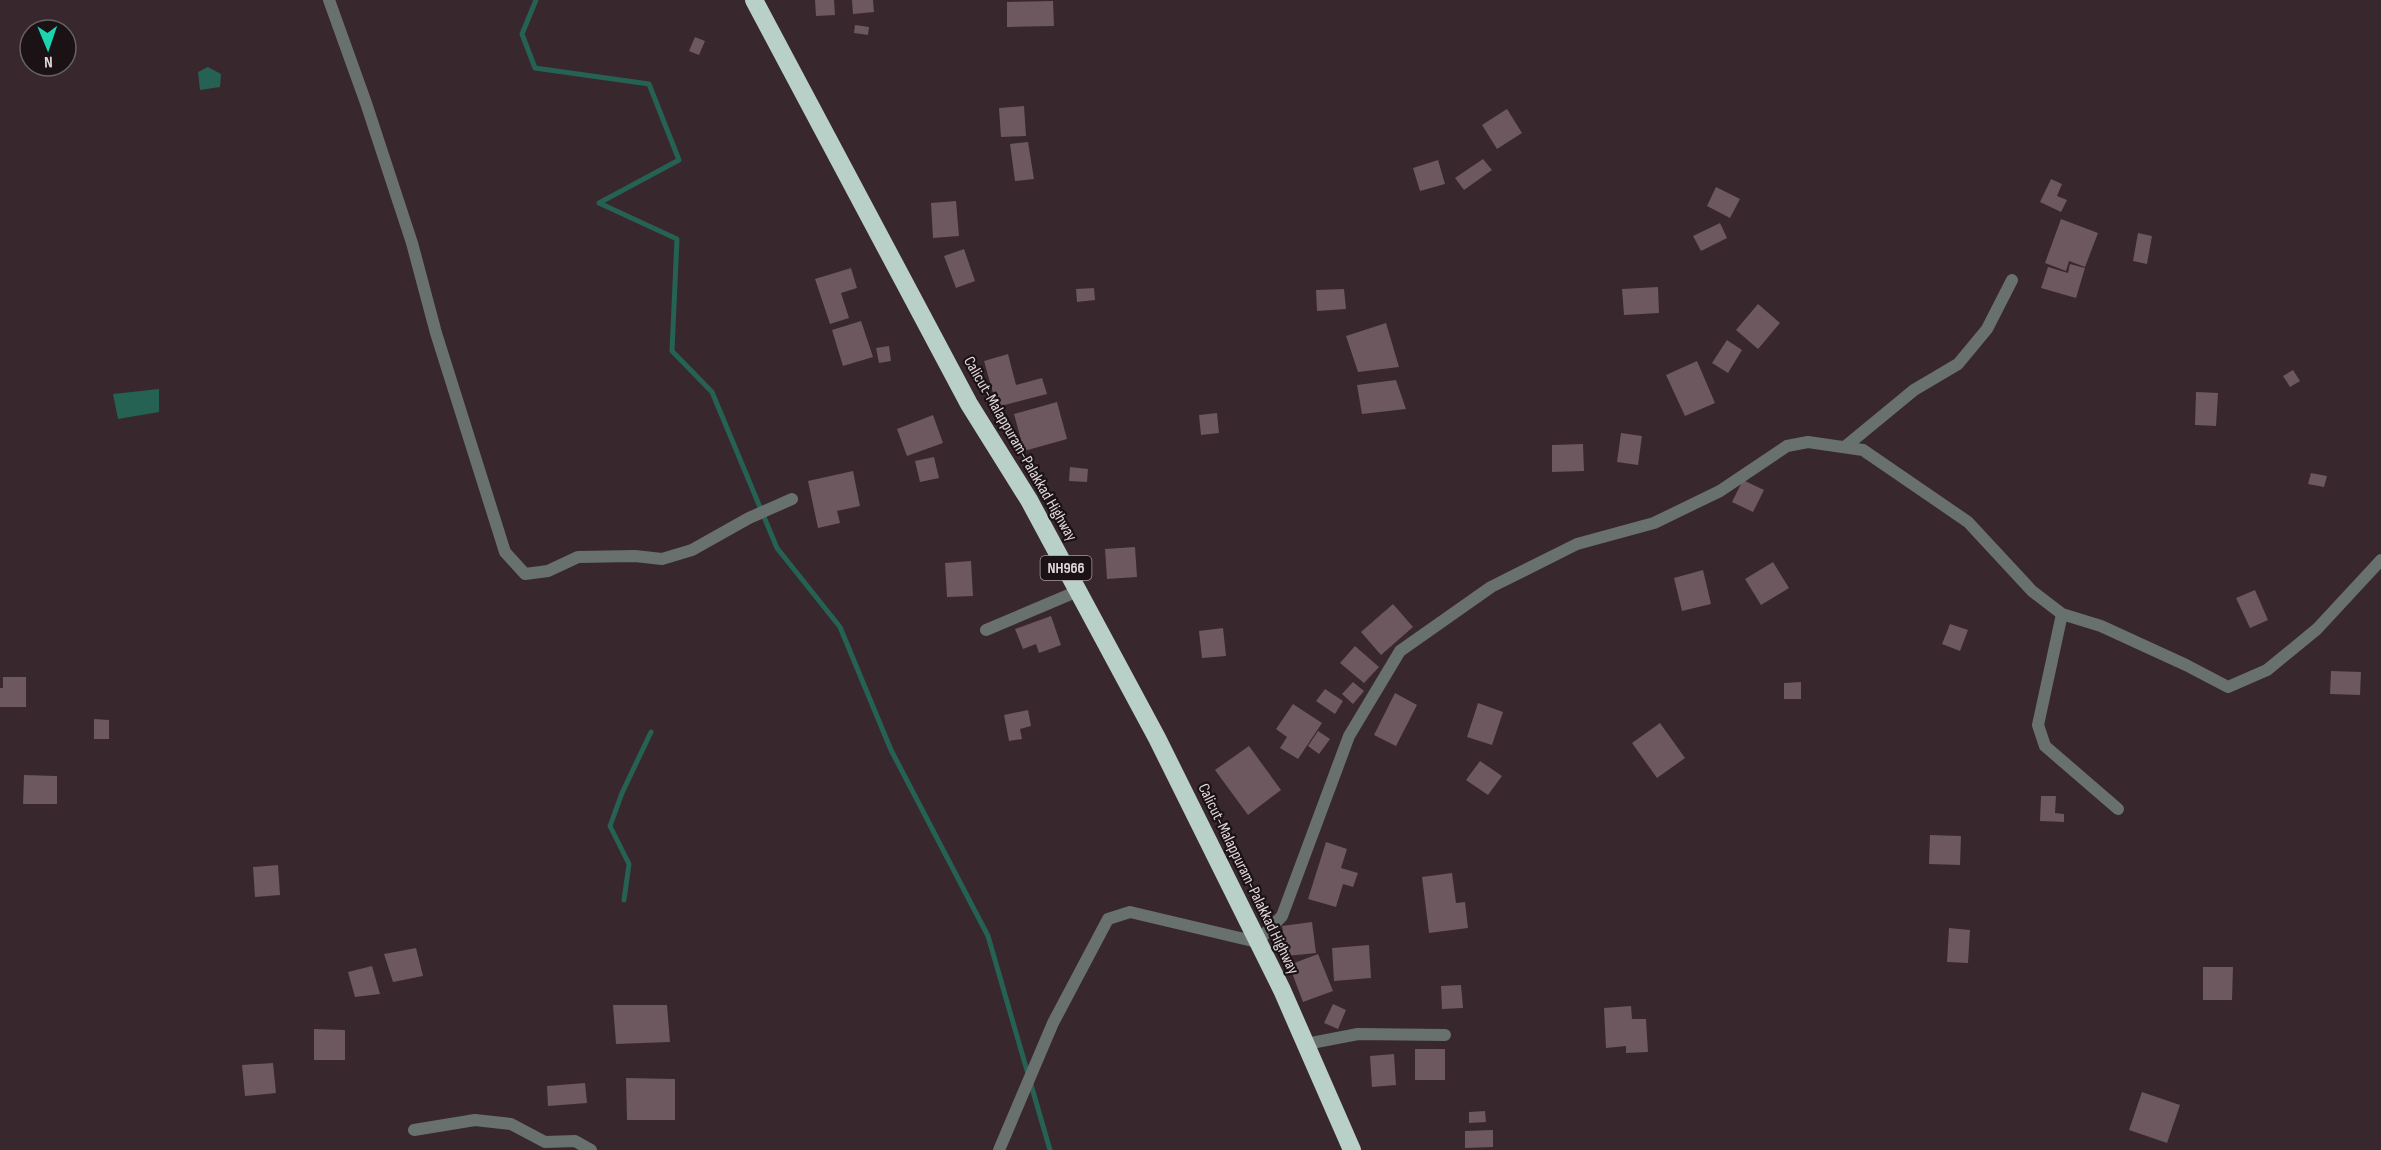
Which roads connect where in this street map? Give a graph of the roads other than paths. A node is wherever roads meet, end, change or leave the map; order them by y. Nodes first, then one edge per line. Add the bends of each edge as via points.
1 (329, 0) edge
2 (754, 0) edge
3 (2012, 280) dead end
4 (1846, 446) junction
5 (792, 500) dead end
6 (2381, 560) edge
7 (1078, 591) junction
8 (2062, 614) junction
9 (986, 630) dead end
10 (2118, 809) dead end
11 (1257, 942) junction
12 (1446, 1035) dead end
13 (1306, 1044) junction
14 (414, 1130) dead end
15 (591, 1150) edge
16 (999, 1150) edge
17 (1352, 1150) edge

1 - 5 street via 412,243 505,552 525,574 548,571 578,557 662,559 692,550 775,505
2 - 7 highway, Calicut-Malappuram-Palakkad Highway / NH966 via 969,404 1029,500
3 - 4 street via 1987,329 1958,364 1914,390
4 - 8 street via 1863,450 1968,522 2032,591
4 - 11 street via 1808,442 1787,446 1692,505 1654,523 1577,544 1491,587 1400,651 1349,736 1282,916
6 - 8 street via 2317,629 2267,669 2228,687 2101,626
7 - 9 street
7 - 11 highway, Calicut-Malappuram-Palakkad Highway / NH966 via 1157,738
8 - 10 street via 2037,724 2045,746
11 - 13 highway, Calicut-Malappuram-Palakkad Highway / NH966
11 - 16 street via 1130,912 1108,919 1053,1023
12 - 13 street via 1358,1034
13 - 17 highway, Calicut-Malappuram-Palakkad Highway / NH966
14 - 15 street via 475,1120 511,1124 545,1142 575,1141

